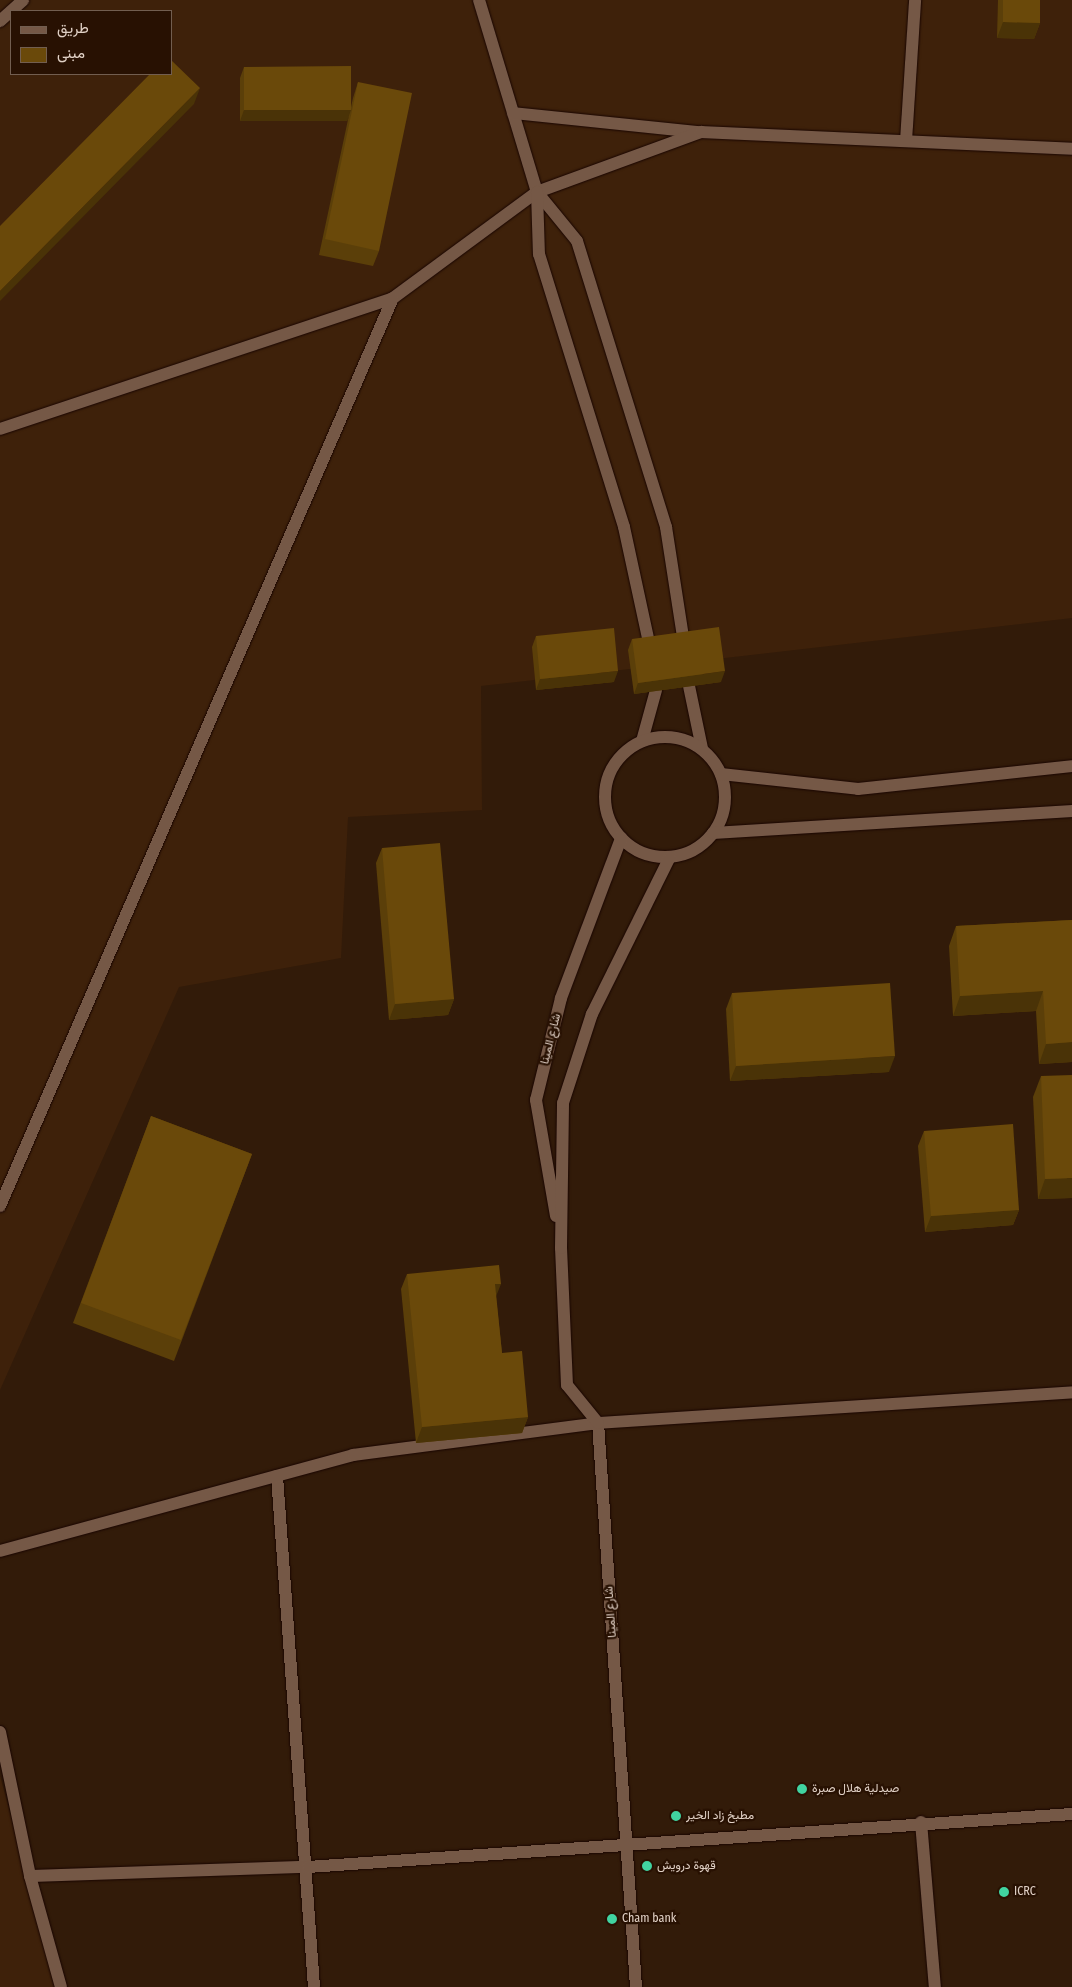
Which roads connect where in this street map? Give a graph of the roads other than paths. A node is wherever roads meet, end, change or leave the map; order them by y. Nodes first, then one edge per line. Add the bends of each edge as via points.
1 (24, 0) edge
2 (478, 0) edge
3 (915, 0) edge
4 (13, 10) edge
5 (10, 12) edge
6 (0, 21) edge
7 (513, 113) junction
8 (701, 132) junction
9 (906, 142) junction
10 (1072, 149) edge
11 (537, 192) junction
12 (393, 298) junction
13 (0, 429) edge
14 (684, 642) edge
15 (650, 647) edge
16 (689, 686) edge
17 (656, 690) edge
18 (642, 741) junction
19 (702, 748) junction
20 (1072, 766) edge
21 (721, 774) junction
22 (1072, 810) edge
23 (713, 833) junction
24 (620, 838) junction
25 (670, 857) junction
26 (0, 1206) edge
27 (561, 1248) junction
28 (1072, 1392) edge
29 (598, 1423) junction
30 (277, 1476) junction
31 (0, 1551) edge
32 (0, 1732) edge
33 (1072, 1814) edge
34 (921, 1822) junction
35 (626, 1847) junction
36 (308, 1867) junction
37 (30, 1876) junction
38 (61, 1987) edge
39 (314, 1987) edge
40 (636, 1987) edge
41 (935, 1987) edge

1 - 4 street
2 - 7 street
3 - 9 street
5 - 6 street
7 - 8 street
7 - 11 street
8 - 9 street
8 - 11 street
9 - 10 street
11 - 12 street
11 - 14 street via 577,241 666,527
11 - 15 street via 539,254 624,527
12 - 13 street
12 - 26 street
16 - 19 street
17 - 18 street
18 - 19 street via 662,736 683,739
18 - 24 street via 619,757 608,775 604,796 609,820
19 - 21 street
20 - 21 street via 858,789
21 - 23 street via 724,808
22 - 23 street
23 - 25 street via 698,848
24 - 25 street via 649,856
24 - 27 street, شارع المينا via 561,998 536,1100
25 - 27 street, شارع المينا via 592,1014 563,1103
27 - 29 street, شارع المينا via 567,1385
28 - 29 street
29 - 30 street via 353,1455
29 - 35 street, شارع المينا
30 - 31 street
30 - 36 street
32 - 37 street
33 - 34 street
34 - 35 street
34 - 41 street
35 - 36 street
35 - 40 street, شارع المينا
36 - 37 street
36 - 39 street
37 - 38 street

